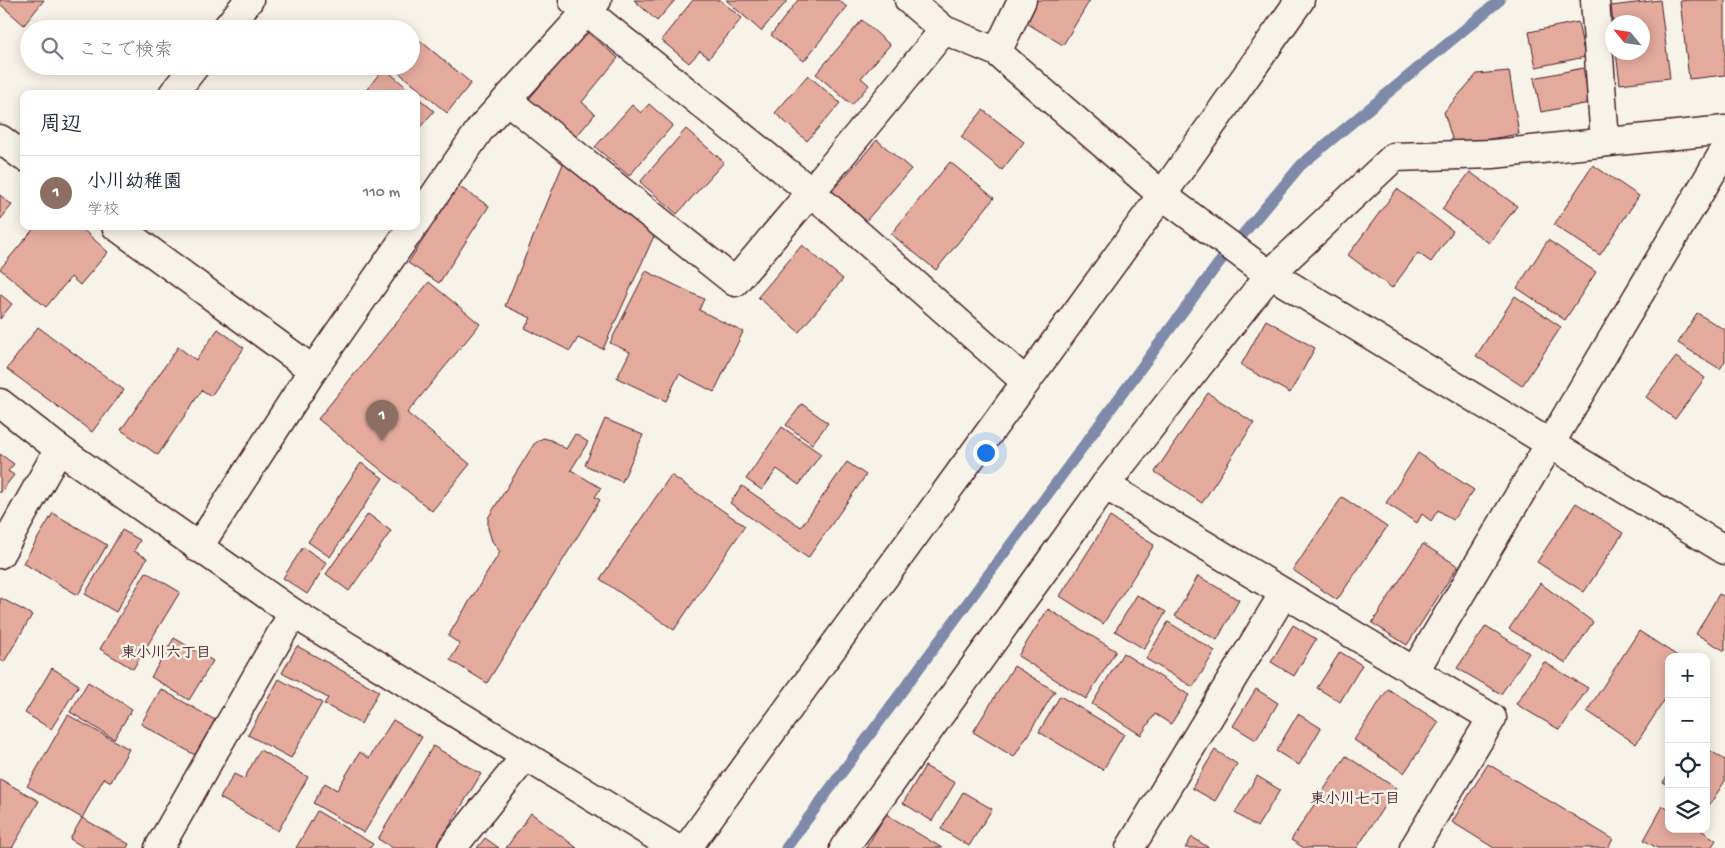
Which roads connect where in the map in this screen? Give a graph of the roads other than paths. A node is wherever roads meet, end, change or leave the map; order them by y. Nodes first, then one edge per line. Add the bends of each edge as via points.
1 (250, 0) edge
2 (909, 0) edge
3 (1022, 0) edge
4 (1300, 0) edge
5 (1595, 0) edge
6 (585, 4) edge
7 (233, 20) edge
8 (944, 30) junction
9 (997, 52) junction
10 (188, 75) edge
11 (176, 90) edge
12 (506, 100) junction
13 (1725, 130) edge
14 (0, 139) edge
15 (1605, 142) junction
16 (1725, 150) edge
17 (20, 154) edge
18 (811, 192) junction
19 (1162, 194) junction
20 (420, 216) edge
21 (121, 230) edge
22 (410, 230) edge
23 (1265, 270) junction
24 (313, 370) junction
25 (1026, 382) junction
26 (0, 403) edge
27 (1550, 443) junction
28 (60, 449) junction
29 (1106, 485) junction
30 (198, 548) junction
31 (1725, 550) edge
32 (0, 554) edge
33 (1284, 593) junction
34 (293, 613) junction
35 (1414, 672) junction
36 (525, 757) junction
37 (159, 848) edge
38 (452, 848) edge
39 (675, 848) edge
40 (688, 848) edge
41 (844, 848) edge
42 (1130, 848) edge
43 (1414, 848) edge

1 - 7 street
2 - 8 street
3 - 9 street
4 - 19 street
5 - 15 street
6 - 12 street
6 - 18 street
8 - 9 street
8 - 18 street
9 - 19 street
10 - 11 street
12 - 18 street via 735,282
12 - 20 street via 482,128
13 - 15 street
14 - 17 street
15 - 23 street via 1493,154 1394,157
16 - 27 street
18 - 25 street
19 - 23 street
19 - 25 street
21 - 24 street
22 - 24 street
23 - 27 street
23 - 29 street
24 - 30 street
25 - 40 street
26 - 28 street
27 - 31 street
27 - 35 street
28 - 30 street
28 - 32 street
29 - 33 street
29 - 41 street
30 - 34 street
33 - 35 street
33 - 42 street
34 - 36 street
34 - 37 street
35 - 43 street via 1492,718
36 - 38 street
36 - 39 street

